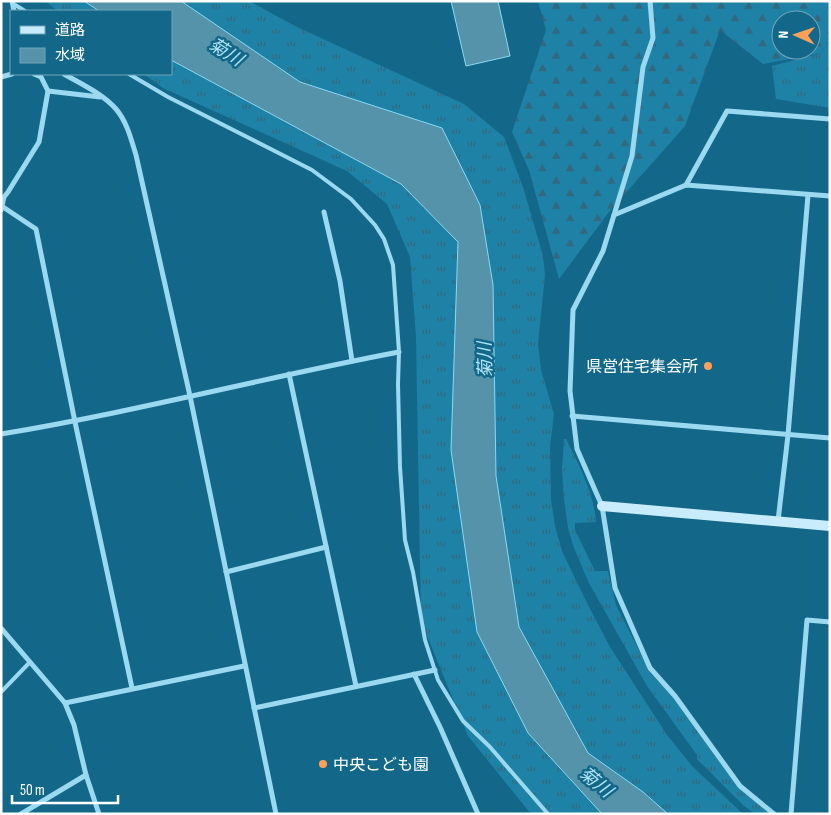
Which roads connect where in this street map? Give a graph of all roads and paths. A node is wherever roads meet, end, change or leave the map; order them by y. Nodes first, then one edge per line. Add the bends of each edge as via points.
1 (650, 1) edge
2 (12, 2) edge
3 (24, 10) edge
4 (36, 75) edge
5 (66, 75) edge
6 (131, 75) edge
7 (48, 91) junction
8 (103, 98) junction
9 (830, 119) edge
10 (686, 185) junction
11 (808, 194) junction
12 (830, 196) edge
13 (2, 197) edge
14 (2, 208) edge
15 (324, 212) dead end
16 (614, 215) junction
17 (399, 352) junction
18 (352, 361) junction
19 (289, 374) junction
20 (190, 396) junction
21 (572, 416) junction
22 (75, 422) junction
23 (1, 434) edge
24 (788, 435) junction
25 (830, 438) edge
26 (602, 506) junction
27 (778, 522) junction
28 (830, 526) edge
29 (326, 547) junction
30 (226, 572) junction
31 (830, 622) edge
32 (1, 628) edge
33 (30, 662) junction
34 (244, 666) junction
35 (435, 670) junction
36 (414, 674) junction
37 (356, 686) junction
38 (132, 688) junction
39 (1, 692) edge
40 (65, 703) junction
41 (254, 708) junction
42 (86, 775) junction
43 (21, 814) edge
44 (99, 814) edge
45 (276, 814) edge
46 (478, 814) edge
47 (548, 814) edge
48 (774, 814) edge
49 (791, 814) edge

1 - 16 street via 653,38 643,66 632,156
2 - 3 lane
4 - 7 street via 41,77
5 - 8 street
6 - 17 lane via 168,98 312,170 351,199 384,239 393,265
7 - 8 street
7 - 13 street via 39,142
8 - 20 street via 116,109 128,130 136,156
9 - 10 street via 727,111
10 - 11 street
10 - 16 street
11 - 12 street
11 - 24 street
13 - 14 street
14 - 22 street via 36,229
15 - 18 street via 340,281
16 - 21 street via 603,250 574,310
17 - 18 street
17 - 35 lane via 404,540 425,640
18 - 19 street
19 - 20 street
19 - 29 street
20 - 22 street
20 - 30 street
21 - 24 street
21 - 26 street via 577,449
22 - 23 street
22 - 38 street
24 - 25 street
24 - 27 street
26 - 27 street
26 - 48 street via 615,588 650,668 675,696 740,786
27 - 28 street
29 - 30 street
29 - 37 street
30 - 34 street
31 - 49 street via 807,620
32 - 33 street
33 - 39 lane
33 - 40 street
34 - 38 street
34 - 41 street
35 - 36 street
35 - 47 lane via 463,721
36 - 37 street
36 - 46 street
37 - 41 street
38 - 40 street
40 - 42 street
41 - 45 street
42 - 43 street
42 - 44 street

